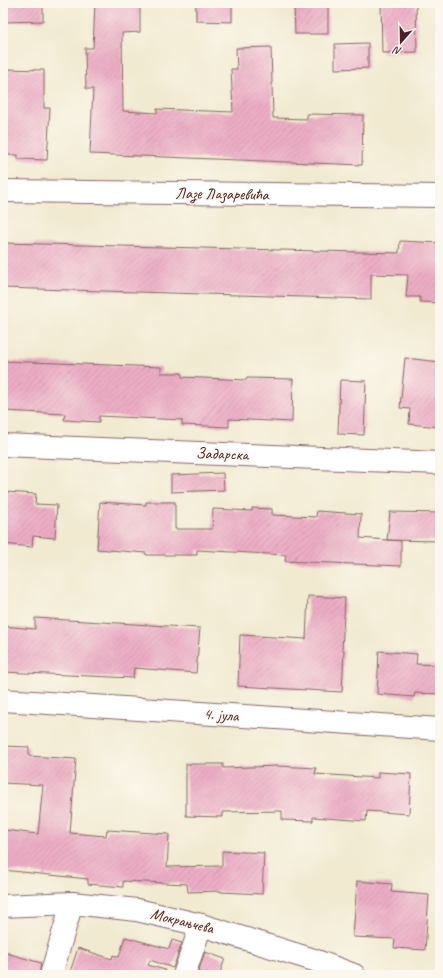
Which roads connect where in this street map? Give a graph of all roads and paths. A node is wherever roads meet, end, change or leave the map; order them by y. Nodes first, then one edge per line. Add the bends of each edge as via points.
1 (3, 191) edge
2 (440, 196) edge
3 (3, 445) edge
4 (440, 463) edge
5 (3, 700) edge
6 (440, 729) edge
7 (72, 903) junction
8 (3, 906) edge
9 (201, 925) junction
10 (312, 968) edge
11 (51, 975) edge
12 (184, 975) edge
13 (354, 975) edge

1 - 2 street, Лазе Лазаревића
3 - 4 street, Задарска
5 - 6 street, 4. јула
7 - 8 street, Мокрањчева
7 - 9 street, Мокрањчева via 137,910
7 - 11 street
9 - 10 street, Мокрањчева
9 - 12 street
10 - 13 street, Мокрањчева

